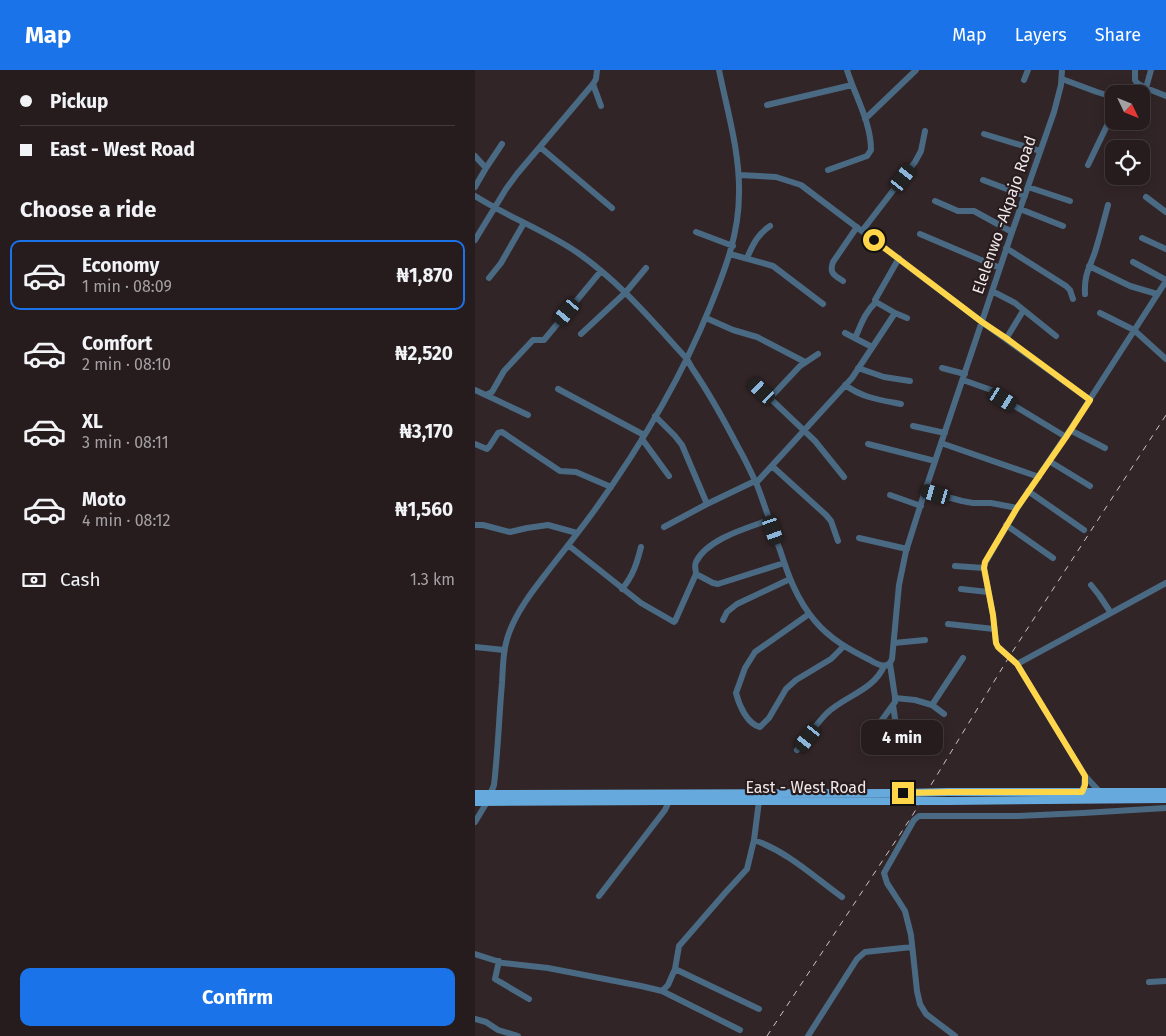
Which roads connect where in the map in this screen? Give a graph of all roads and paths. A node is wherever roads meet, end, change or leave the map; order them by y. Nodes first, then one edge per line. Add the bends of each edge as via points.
1 (597, 70) edge
2 (719, 70) edge
3 (847, 70) edge
4 (916, 70) edge
5 (1029, 70) edge
6 (1063, 70) edge
7 (1135, 70) edge
8 (1151, 70) edge
9 (1061, 79) junction
10 (1024, 80) dead end
11 (1137, 83) joint
12 (593, 84) junction
13 (851, 85) junction
14 (1141, 85) edge
15 (1147, 85) edge
16 (1150, 90) edge
17 (1105, 95) edge
18 (1166, 96) edge
19 (767, 105) dead end
20 (601, 106) dead end
21 (865, 119) junction
22 (1105, 130) edge
23 (925, 132) dead end
24 (984, 134) dead end
25 (502, 144) dead end
26 (540, 147) junction
27 (1039, 151) junction
28 (475, 156) edge
29 (1088, 165) dead end
30 (486, 168) junction
31 (828, 170) dead end
32 (739, 175) junction
33 (983, 180) dead end
34 (475, 187) edge
35 (1028, 187) junction
36 (475, 196) edge
37 (1025, 196) junction
38 (1146, 197) dead end
39 (935, 201) dead end
40 (1070, 201) dead end
41 (1108, 205) dead end
42 (494, 208) junction
43 (612, 208) dead end
44 (1020, 209) junction
45 (1166, 212) edge
46 (524, 223) junction
47 (770, 226) dead end
48 (1063, 226) dead end
49 (860, 229) junction
50 (696, 232) dead end
51 (1011, 232) junction
52 (920, 234) dead end
53 (1142, 238) dead end
54 (475, 240) edge
55 (733, 246) junction
56 (1006, 248) junction
57 (1166, 249) edge
58 (730, 254) junction
59 (747, 258) junction
60 (899, 258) junction
61 (1133, 262) dead end
62 (1089, 266) junction
63 (646, 268) dead end
64 (1000, 268) junction
65 (601, 271) junction
66 (489, 278) dead end
67 (1166, 280) edge
68 (843, 281) dead end
69 (992, 291) junction
70 (626, 292) junction
71 (1085, 294) dead end
72 (1157, 294) junction
73 (1073, 299) dead end
74 (876, 302) junction
75 (823, 304) dead end
76 (1023, 311) junction
77 (895, 313) junction
78 (1100, 313) dead end
79 (706, 318) junction
80 (907, 318) dead end
81 (982, 322) junction
82 (1134, 330) junction
83 (845, 332) dead end
84 (581, 334) dead end
85 (1056, 336) dead end
86 (855, 338) junction
87 (1006, 338) junction
88 (872, 347) junction
89 (818, 354) dead end
90 (687, 359) junction
91 (1166, 359) edge
92 (805, 362) junction
93 (858, 368) junction
94 (942, 368) dead end
95 (964, 377) junction
96 (910, 381) dead end
97 (754, 383) dead end
98 (845, 386) junction
99 (558, 389) dead end
100 (475, 390) edge
101 (487, 395) junction
102 (770, 398) junction
103 (1090, 400) junction
104 (901, 404) dead end
105 (528, 415) dead end
106 (655, 416) junction
107 (913, 426) dead end
108 (1070, 430) junction
109 (804, 431) junction
110 (945, 433) junction
111 (643, 437) junction
112 (1066, 437) junction
113 (941, 443) junction
114 (475, 444) edge
115 (868, 444) dead end
116 (1105, 448) dead end
117 (935, 461) junction
118 (1049, 461) junction
119 (772, 466) junction
120 (669, 476) dead end
121 (844, 477) dead end
122 (1039, 477) junction
123 (755, 482) junction
124 (1090, 486) dead end
125 (611, 487) junction
126 (925, 491) junction
127 (1028, 491) junction
128 (890, 495) dead end
129 (707, 504) junction
130 (921, 506) junction
131 (1017, 508) junction
132 (769, 520) junction
133 (1006, 525) junction
134 (475, 526) edge
135 (664, 527) dead end
136 (1084, 530) dead end
137 (577, 534) junction
138 (859, 538) dead end
139 (838, 541) dead end
140 (568, 545) junction
141 (641, 547) dead end
142 (907, 549) junction
143 (1053, 558) dead end
144 (784, 563) junction
145 (955, 566) dead end
146 (984, 568) junction
147 (696, 574) junction
148 (790, 579) junction
149 (1166, 583) edge
150 (1091, 585) dead end
151 (622, 589) junction
152 (961, 589) dead end
153 (989, 592) junction
154 (1111, 613) junction
155 (809, 614) junction
156 (723, 620) dead end
157 (948, 624) dead end
158 (994, 629) junction
159 (925, 640) dead end
160 (894, 643) junction
161 (844, 646) junction
162 (475, 647) edge
163 (504, 650) junction
164 (963, 658) dead end
165 (1017, 664) junction
166 (887, 665) junction
167 (894, 702) junction
168 (932, 705) junction
169 (944, 714) dead end
170 (797, 750) dead end
171 (867, 750) dead end
172 (900, 752) dead end
173 (1085, 776) junction
174 (1082, 792) junction
175 (1100, 792) junction
176 (1166, 792) edge
177 (475, 794) edge
178 (491, 794) junction
179 (1166, 799) edge
180 (669, 801) junction
181 (759, 801) junction
182 (475, 802) edge
183 (487, 802) junction
184 (1166, 808) edge
185 (475, 822) edge
186 (754, 840) junction
187 (599, 896) dead end
188 (841, 898) dead end
189 (912, 947) junction
190 (475, 954) edge
191 (499, 961) junction
192 (675, 969) junction
193 (1166, 981) edge
194 (1149, 982) dead end
195 (662, 991) junction
196 (529, 999) dead end
197 (759, 1009) dead end
198 (475, 1019) edge
199 (740, 1030) dead end
200 (518, 1036) edge
201 (808, 1036) edge
202 (955, 1036) edge

1 - 12 street
2 - 32 street
3 - 13 street
4 - 21 street
5 - 10 street
6 - 9 street, Elelenwo -Akpajo Road
7 - 11 street
8 - 15 street
9 - 17 street
9 - 27 street, Elelenwo -Akpajo Road via 1056,105
11 - 14 street
12 - 20 street
12 - 26 street
13 - 19 street
13 - 21 street
16 - 18 street
21 - 31 street via 871,148 869,154
22 - 29 street
23 - 49 street via 915,162
24 - 27 street
25 - 30 street
26 - 42 street
26 - 43 street
27 - 35 street, Elelenwo -Akpajo Road
28 - 30 street
30 - 34 street
32 - 49 street via 776,177 801,185
32 - 55 street
33 - 37 street
35 - 37 street, Elelenwo -Akpajo Road
35 - 40 street
36 - 42 street
37 - 44 street, Elelenwo -Akpajo Road
38 - 45 street
39 - 51 street via 958,211 974,211
41 - 62 street
42 - 46 street
42 - 54 street
44 - 48 street
44 - 51 street, Elelenwo -Akpajo Road
46 - 65 street via 569,248
46 - 66 street
47 - 59 street via 758,236
49 - 60 street
49 - 68 street via 831,268
50 - 55 street
51 - 56 street, Elelenwo -Akpajo Road
52 - 64 street
53 - 57 street
55 - 58 street
56 - 64 street, Elelenwo -Akpajo Road
56 - 73 street via 1066,286
58 - 59 street
58 - 79 street
59 - 75 street via 773,266
60 - 74 street
60 - 81 street
61 - 67 street
62 - 71 street
62 - 72 street via 1130,286
63 - 70 street
64 - 69 street, Elelenwo -Akpajo Road
65 - 70 street
65 - 101 street via 545,340 533,340
67 - 72 street
69 - 76 street
69 - 81 street, Elelenwo -Akpajo Road
70 - 84 street
70 - 90 street
72 - 82 street
74 - 77 street
74 - 86 street
76 - 85 street
76 - 87 street
77 - 80 street
77 - 88 street
78 - 82 street
79 - 90 street
79 - 92 street via 757,337
81 - 87 street
81 - 95 street, Elelenwo -Akpajo Road
82 - 91 street
82 - 103 street
83 - 86 street
86 - 88 street
87 - 103 street
88 - 93 street
89 - 92 street
90 - 106 street
90 - 123 street via 727,426
92 - 102 street
93 - 96 street
93 - 98 street
94 - 95 street
95 - 110 street, Elelenwo -Akpajo Road
95 - 112 street via 994,391
97 - 102 street
98 - 104 street via 869,398
98 - 109 street
99 - 111 street
100 - 101 street
101 - 105 street
102 - 109 street
103 - 108 street
106 - 111 street
106 - 129 street via 682,445
107 - 110 street
108 - 112 street
108 - 116 street
109 - 119 street
109 - 121 street
110 - 113 street, Elelenwo -Akpajo Road
111 - 120 street
111 - 125 street
112 - 118 street
113 - 117 street, Elelenwo -Akpajo Road
113 - 122 street
114 - 125 street via 487,449 502,432 560,471 576,472
115 - 117 street
117 - 126 street, Elelenwo -Akpajo Road
118 - 122 street
118 - 124 street
119 - 123 street
119 - 139 street via 831,521
122 - 127 street
123 - 129 street
123 - 132 street
125 - 137 street
126 - 130 street, Elelenwo -Akpajo Road
126 - 131 street via 962,501
127 - 131 street
127 - 136 street
128 - 130 street
129 - 135 street
130 - 142 street, Elelenwo -Akpajo Road
131 - 133 street
132 - 144 street
132 - 147 street via 735,532 712,545 696,562
133 - 143 street
133 - 146 street
134 - 137 street via 510,532 548,525
137 - 140 street
138 - 142 street
140 - 151 street
140 - 163 street via 520,610
141 - 151 street via 633,574
142 - 160 street, Elelenwo -Akpajo Road via 899,580
144 - 147 street via 717,584
144 - 148 street
145 - 146 street
146 - 153 street
147 - 151 street via 673,622
148 - 155 street
148 - 156 street via 737,604
149 - 154 street
150 - 154 street
152 - 153 street
153 - 158 street
154 - 165 street
155 - 161 street
155 - 161 street via 755,652 745,668 736,693 754,725 760,727 769,718 786,689 831,659
157 - 158 street
158 - 165 street via 998,647
159 - 160 street
160 - 166 street, Elelenwo -Akpajo Road via 892,659
161 - 166 street via 878,664
162 - 163 street
163 - 178 street
164 - 168 street
165 - 173 street
166 - 167 street
166 - 170 street via 871,684 828,713
167 - 168 street via 915,700
167 - 171 street via 876,728
167 - 172 street
168 - 169 street
173 - 174 street
173 - 175 street
174 - 175 main road, East - West Road
174 - 178 main road, East - West Road, bridge
175 - 176 main road, East - West Road
177 - 178 main road, East - West Road
178 - 183 street
179 - 181 main road, East - West Road, bridge
180 - 181 main road, East - West Road
180 - 183 main road, East - West Road
180 - 187 street
181 - 186 street
182 - 183 main road, East - West Road
183 - 185 street
184 - 189 street via 1083,814 919,816 884,873 905,912
186 - 188 street via 795,861
186 - 192 street via 747,869 679,946
189 - 201 street via 865,952 857,959
189 - 202 street via 920,1004 926,1014
190 - 191 street
191 - 195 street
191 - 196 street via 496,981
192 - 195 street
192 - 197 street
193 - 194 street
195 - 199 street
198 - 200 street

